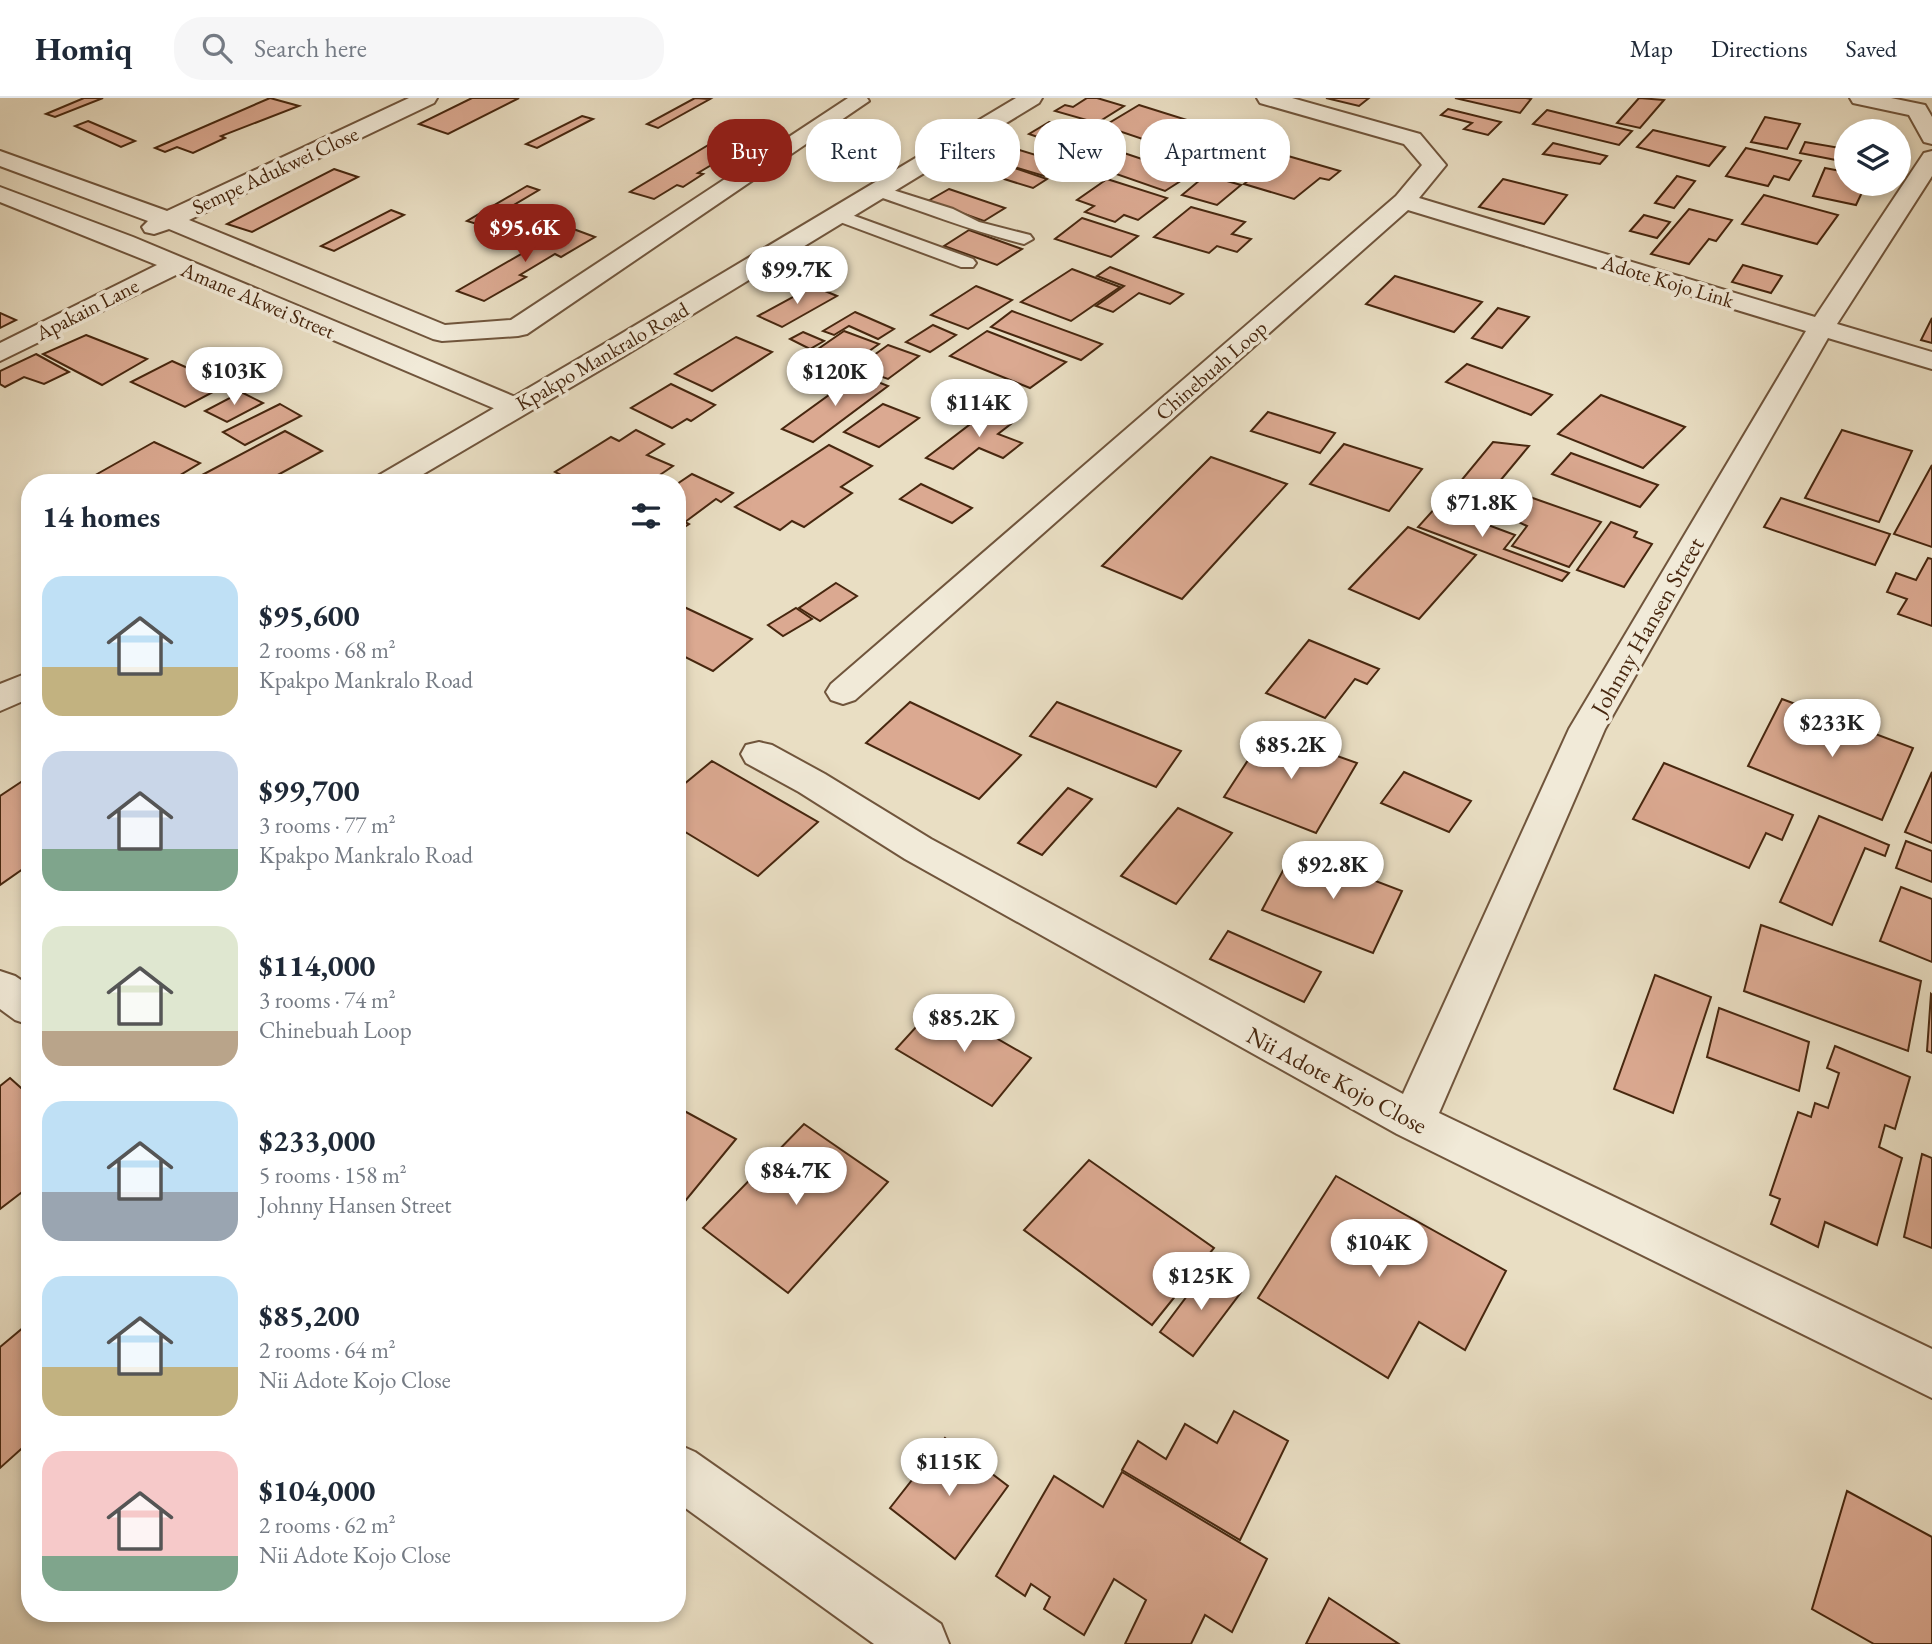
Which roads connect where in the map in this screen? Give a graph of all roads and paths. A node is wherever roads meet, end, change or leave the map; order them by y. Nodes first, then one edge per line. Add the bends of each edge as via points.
1 (426, 98) edge
2 (1031, 98) edge
3 (1268, 98) edge
4 (1861, 98) edge
5 (858, 101) dead end
6 (1932, 137) edge
7 (0, 158) edge
8 (1932, 158) edge
9 (877, 190) junction
10 (0, 194) edge
11 (1404, 201) junction
12 (838, 215) junction
13 (168, 220) junction
14 (1024, 239) dead end
15 (124, 242) junction
16 (967, 263) dead end
17 (175, 266) junction
18 (1821, 328) junction
19 (0, 353) edge
20 (1932, 360) edge
21 (515, 407) junction
22 (402, 474) edge
23 (21, 688) edge
24 (843, 692) dead end
25 (0, 699) edge
26 (759, 754) dead end
27 (0, 987) edge
28 (21, 1002) edge
29 (1413, 1121) junction
30 (1932, 1374) edge
31 (686, 1476) edge
32 (920, 1644) edge

1 - 13 street, Sempe Adukwei Close
2 - 9 street, Kpakpo Mankralo Road
3 - 11 street, Chinebuah Loop via 1412,139 1434,165
4 - 6 street via 1917,110
5 - 13 street via 518,328 442,333
7 - 13 street
8 - 18 street, Johnny Hansen Street
9 - 12 street, Kpakpo Mankralo Road
9 - 14 lane via 973,226
10 - 15 street, Amane Akwei Street
11 - 18 street, Adote Kojo Link
11 - 24 street, Chinebuah Loop
12 - 16 lane
12 - 21 street, Kpakpo Mankralo Road
13 - 15 street, Sempe Adukwei Close
15 - 17 street, Amane Akwei Street
17 - 19 street, Apakain Lane
17 - 21 street, Amane Akwei Street
18 - 20 street, Adote Kojo Link
18 - 29 street, Johnny Hansen Street via 1587,729
21 - 22 street, Kpakpo Mankralo Road
23 - 25 street
26 - 29 street, Nii Adote Kojo Close via 918,849
27 - 28 street
29 - 30 street, Nii Adote Kojo Close
31 - 32 street

